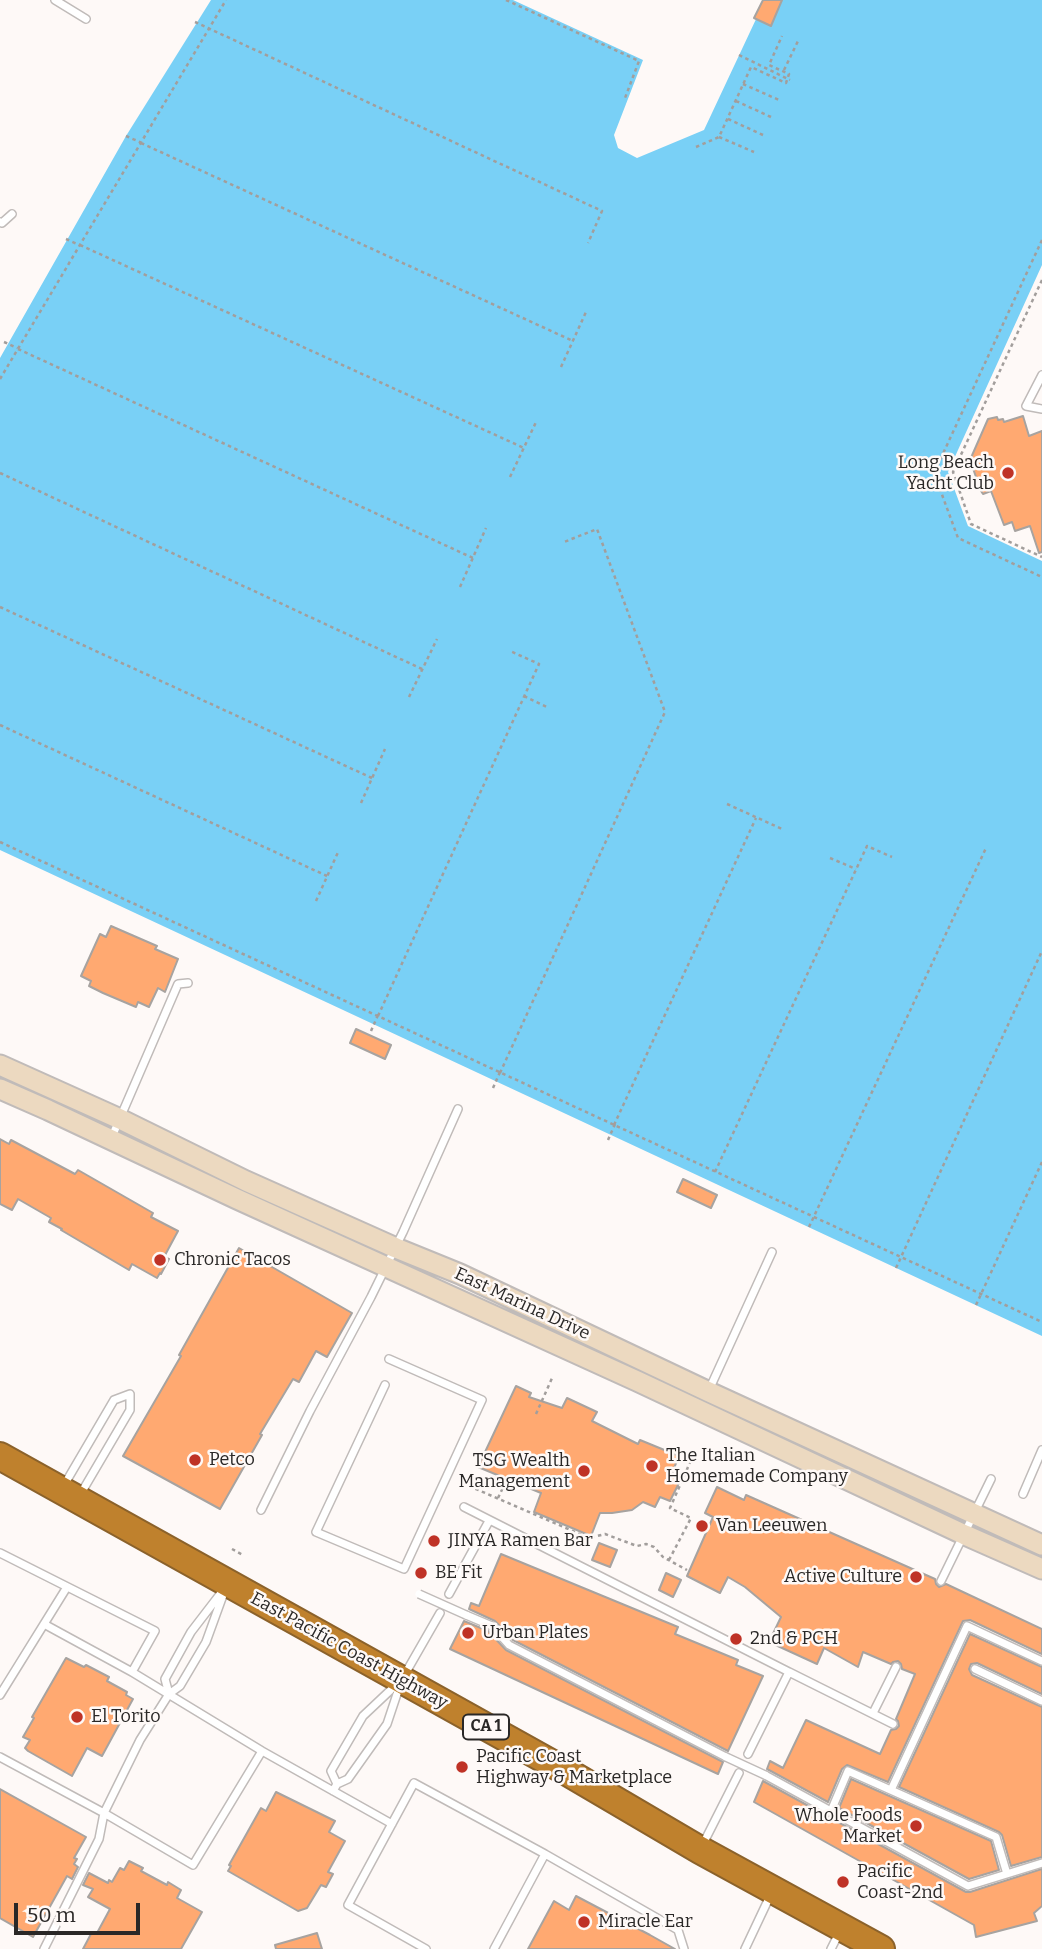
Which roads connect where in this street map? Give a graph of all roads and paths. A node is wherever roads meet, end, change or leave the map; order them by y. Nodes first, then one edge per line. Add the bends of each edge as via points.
1 (55, 0) edge
2 (226, 0) edge
3 (506, 0) edge
4 (86, 19) dead end
5 (195, 22) dead end
6 (209, 29) junction
7 (782, 36) dead end
8 (798, 41) dead end
9 (739, 55) dead end
10 (783, 71) junction
11 (788, 79) junction
12 (743, 84) junction
13 (625, 99) dead end
14 (779, 100) dead end
15 (736, 101) junction
16 (771, 117) dead end
17 (727, 119) junction
18 (763, 135) dead end
19 (126, 136) dead end
20 (719, 137) junction
21 (141, 143) junction
22 (696, 147) dead end
23 (162, 152) junction
24 (754, 152) dead end
25 (12, 214) dead end
26 (0, 222) edge
27 (66, 239) dead end
28 (1042, 240) edge
29 (588, 243) dead end
30 (80, 245) junction
31 (95, 252) dead end
32 (1042, 280) edge
33 (586, 312) dead end
34 (573, 341) junction
35 (4, 342) dead end
36 (18, 349) junction
37 (33, 356) junction
38 (561, 368) dead end
39 (1042, 375) edge
40 (0, 379) edge
41 (1042, 409) edge
42 (537, 419) dead end
43 (524, 448) junction
44 (0, 473) edge
45 (510, 477) dead end
46 (486, 528) dead end
47 (564, 542) dead end
48 (1042, 557) edge
49 (473, 558) junction
50 (1042, 577) edge
51 (460, 587) dead end
52 (0, 607) edge
53 (436, 639) dead end
54 (510, 651) dead end
55 (422, 669) junction
56 (524, 696) junction
57 (409, 697) dead end
58 (549, 708) dead end
59 (0, 725) edge
60 (385, 749) dead end
61 (372, 778) junction
62 (361, 803) dead end
63 (727, 804) dead end
64 (756, 818) junction
65 (782, 829) dead end
66 (0, 842) edge
67 (986, 848) dead end
68 (339, 850) dead end
69 (892, 857) dead end
70 (830, 858) dead end
71 (856, 869) junction
72 (327, 876) junction
73 (316, 901) dead end
74 (1042, 951) edge
75 (188, 982) dead end
76 (383, 1005) junction
77 (378, 1016) junction
78 (371, 1031) dead end
79 (506, 1059) junction
80 (0, 1065) edge
81 (500, 1073) junction
82 (493, 1088) dead end
83 (0, 1089) edge
84 (458, 1109) dead end
85 (619, 1115) junction
86 (120, 1119) junction
87 (614, 1125) junction
88 (110, 1139) junction
89 (608, 1140) dead end
90 (1042, 1162) edge
91 (715, 1172) junction
92 (814, 1217) junction
93 (809, 1227) dead end
94 (396, 1248) junction
95 (772, 1252) dead end
96 (901, 1257) junction
97 (386, 1266) junction
98 (896, 1268) dead end
99 (981, 1294) junction
100 (976, 1305) dead end
101 (1042, 1322) edge
102 (389, 1359) dead end
103 (553, 1376) dead end
104 (386, 1385) dead end
105 (705, 1401) junction
106 (536, 1415) dead end
107 (1042, 1450) edge
108 (695, 1451) dead end
109 (720, 1453) dead end
110 (0, 1457) edge
111 (716, 1461) dead end
112 (507, 1479) dead end
113 (992, 1479) dead end
114 (469, 1486) dead end
115 (1024, 1494) dead end
116 (69, 1495) junction
117 (498, 1498) junction
118 (464, 1507) dead end
119 (261, 1510) dead end
120 (975, 1514) junction
121 (489, 1521) junction
122 (965, 1535) junction
123 (1042, 1545) edge
124 (232, 1549) dead end
125 (0, 1553) edge
126 (243, 1555) dead end
127 (669, 1561) junction
128 (1042, 1569) edge
129 (687, 1570) dead end
130 (941, 1581) dead end
131 (227, 1584) junction
132 (67, 1587) junction
133 (419, 1594) dead end
134 (449, 1594) dead end
135 (440, 1613) dead end
136 (44, 1624) junction
137 (1042, 1661) edge
138 (896, 1667) dead end
139 (975, 1669) dead end
140 (132, 1672) junction
141 (789, 1672) junction
142 (402, 1680) junction
143 (169, 1693) junction
144 (0, 1695) edge
145 (1042, 1701) edge
146 (873, 1713) junction
147 (893, 1724) dead end
148 (261, 1751) junction
149 (748, 1754) dead end
150 (0, 1757) edge
151 (738, 1773) dead end
152 (335, 1787) junction
153 (891, 1790) junction
154 (831, 1811) junction
155 (104, 1813) junction
156 (392, 1824) junction
157 (700, 1850) junction
158 (545, 1854) junction
159 (1042, 1863) edge
160 (1007, 1874) junction
161 (774, 1889) junction
162 (836, 1938) edge
163 (44, 1949) edge
164 (426, 1949) edge
165 (494, 1949) edge
166 (684, 1949) edge
167 (745, 1949) edge
168 (881, 1949) edge

1 - 4 lane
2 - 6 path
3 - 13 path via 639,61
5 - 6 path
6 - 21 path
6 - 29 path via 602,211
7 - 10 path via 769,65
8 - 10 path
9 - 11 path
10 - 11 path
11 - 12 path via 786,83 751,67
12 - 14 path
12 - 15 path
15 - 16 path
15 - 17 path
17 - 18 path
17 - 20 path
19 - 23 path
20 - 22 path
20 - 24 path
21 - 23 path
21 - 30 path
23 - 34 path
25 - 26 lane
27 - 31 path
28 - 50 path via 934,473 958,538
30 - 36 path
30 - 43 path
32 - 48 path via 953,472 971,524
33 - 34 path
34 - 38 path
35 - 37 path
36 - 37 path
36 - 40 path
37 - 49 path
39 - 41 lane via 1026,407
42 - 43 path
43 - 45 path
44 - 55 path
46 - 49 path
47 - 79 path via 597,529 665,712
49 - 51 path
52 - 61 path
53 - 55 path
54 - 56 path via 539,664
55 - 57 path
56 - 58 path
56 - 76 path
59 - 72 path
60 - 61 path
61 - 62 path
63 - 64 path
64 - 65 path
64 - 85 path
66 - 77 path
67 - 92 path
68 - 72 path
69 - 71 path via 867,846
70 - 71 path
71 - 91 path
72 - 73 path
74 - 96 path
75 - 86 lane via 178,984
76 - 77 path
76 - 78 path
77 - 81 path
79 - 81 path
79 - 82 path
80 - 86 main road, East Marina Drive
81 - 87 path
83 - 88 main road, East Marina Drive
84 - 94 lane
85 - 87 path
85 - 89 path
86 - 88 lane
86 - 94 main road, East Marina Drive
87 - 91 path
88 - 97 main road, East Marina Drive
90 - 99 path
91 - 92 path
92 - 93 path
92 - 96 path
94 - 97 lane
94 - 105 main road, East Marina Drive via 460,1274
95 - 105 lane
96 - 98 path
96 - 99 path
97 - 105 main road, East Marina Drive
97 - 119 lane
99 - 100 path
99 - 101 path
102 - 104 lane via 482,1399 404,1569 316,1532
103 - 106 path
105 - 120 main road, East Marina Drive
105 - 122 main road, East Marina Drive
107 - 115 lane
108 - 127 path via 670,1508 691,1518
109 - 111 path
110 - 116 highway, East Pacific Coast Highway / CA 1
112 - 117 path
113 - 120 lane
114 - 117 path
116 - 116 lane via 130,1409 130,1394 114,1399
116 - 131 highway, East Pacific Coast Highway / CA 1
117 - 127 path via 589,1538 605,1534 637,1546 646,1544
118 - 121 lane
120 - 122 lane
120 - 123 main road, East Marina Drive
121 - 134 lane
121 - 141 lane
122 - 128 main road, East Marina Drive
122 - 130 lane
124 - 126 path
125 - 132 lane
127 - 129 path
131 - 142 highway, East Pacific Coast Highway / CA 1
131 - 143 lane via 205,1642 180,1686
131 - 143 lane via 191,1632 165,1679
132 - 136 lane
132 - 140 lane via 155,1631
133 - 154 lane, bridge via 492,1626 509,1645
135 - 142 lane
136 - 140 lane
136 - 144 lane
137 - 153 lane via 967,1626
138 - 146 lane
139 - 145 lane
140 - 143 lane
141 - 146 lane
141 - 149 lane
142 - 152 lane via 387,1724 348,1779
142 - 152 lane via 363,1716 331,1770
142 - 157 highway, East Pacific Coast Highway / CA 1
143 - 148 lane
143 - 155 lane
146 - 147 lane
148 - 152 lane
148 - 155 lane via 193,1865
150 - 155 lane
151 - 157 lane
152 - 156 lane
153 - 154 lane via 848,1770
153 - 160 lane via 996,1837
154 - 160 lane via 968,1886
155 - 163 lane via 100,1839
156 - 158 lane via 414,1783
156 - 164 lane via 348,1905
157 - 161 highway, East Pacific Coast Highway / CA 1
158 - 165 lane
158 - 166 lane via 678,1930
159 - 160 lane
161 - 162 highway, East Pacific Coast Highway / CA 1
161 - 167 lane
162 - 168 highway, East Pacific Coast Highway / CA 1

